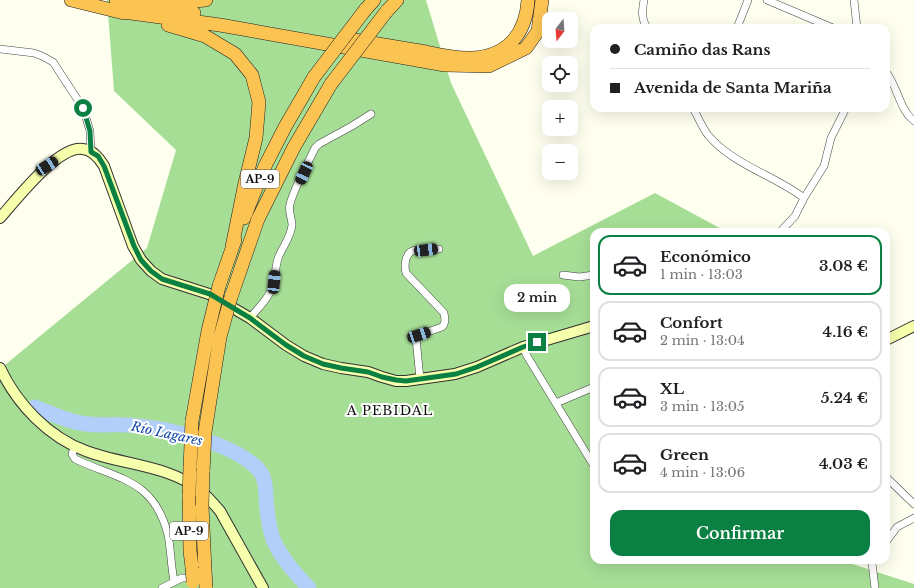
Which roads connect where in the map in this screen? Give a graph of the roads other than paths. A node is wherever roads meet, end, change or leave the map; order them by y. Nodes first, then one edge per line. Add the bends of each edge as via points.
1 (71, 0) edge
2 (163, 0) edge
3 (206, 0) edge
4 (397, 0) edge
5 (528, 0) edge
6 (542, 0) edge
7 (644, 0) edge
8 (748, 0) edge
9 (767, 0) edge
10 (854, 0) edge
11 (369, 5) edge
12 (116, 6) edge
13 (645, 24) edge
14 (739, 24) edge
15 (824, 24) edge
16 (857, 24) edge
17 (0, 49) edge
18 (890, 78) edge
19 (695, 112) edge
20 (844, 112) edge
21 (371, 114) dead end
22 (914, 121) edge
23 (91, 152) junction
24 (804, 198) junction
25 (0, 218) edge
26 (784, 228) edge
27 (232, 247) junction
28 (439, 249) dead end
29 (563, 275) dead end
30 (590, 276) edge
31 (250, 318) junction
32 (914, 326) edge
33 (590, 327) edge
34 (890, 338) edge
35 (523, 347) junction
36 (0, 368) edge
37 (420, 379) junction
38 (590, 389) edge
39 (556, 404) junction
40 (76, 446) junction
41 (590, 459) edge
42 (890, 481) edge
43 (914, 504) edge
44 (914, 518) edge
45 (890, 537) edge
46 (872, 564) edge
47 (198, 568) junction
48 (174, 581) junction
49 (190, 583) edge
50 (162, 588) edge
51 (206, 588) edge
52 (213, 588) edge
53 (263, 588) edge
54 (875, 588) edge

1 - 12 highway
2 - 3 highway
4 - 47 highway, AP-9, bridge via 331,84 294,147 258,219 220,337 205,432
5 - 12 highway via 525,20 516,37 494,54 470,58
6 - 12 highway via 538,31 526,48 489,66 445,65
7 - 13 street via 642,12
8 - 14 street
9 - 15 street
10 - 16 street
11 - 27 highway, AP-9, bridge via 314,77 265,166
12 - 27 highway via 205,36 235,54 252,75 259,102 256,138
17 - 23 street via 34,53 53,62 83,108 90,131
18 - 22 street via 905,112
19 - 24 street via 708,135 724,149 744,164 790,187
20 - 24 street via 830,138 824,166
21 - 31 street via 315,148 291,202 289,212 292,225 289,238 278,256 270,294
23 - 25 main road via 75,150 47,166
23 - 31 main road via 98,156 104,166 134,246 141,260 151,271 162,279 210,294
24 - 26 street via 795,216
27 - 47 highway, AP-9, bridge via 208,331 192,421 190,551
28 - 37 street via 411,252 406,258 404,268 444,313 445,318 442,327 416,338
29 - 30 street
31 - 37 main road via 286,345 323,364 396,380
32 - 34 main road
33 - 35 main road
35 - 37 main road via 477,367
35 - 39 street
36 - 40 main road via 17,396 38,420 60,438
38 - 39 street
39 - 41 street
40 - 48 street via 72,454 75,459 139,487 158,508 168,536
40 - 53 main road via 97,455 174,475 201,490 220,511
42 - 43 street
44 - 45 street via 897,527
46 - 54 street
47 - 49 highway, AP-9, bridge
47 - 51 highway, AP-9, bridge
48 - 49 street
48 - 50 street
49 - 52 street via 192,577 201,579

